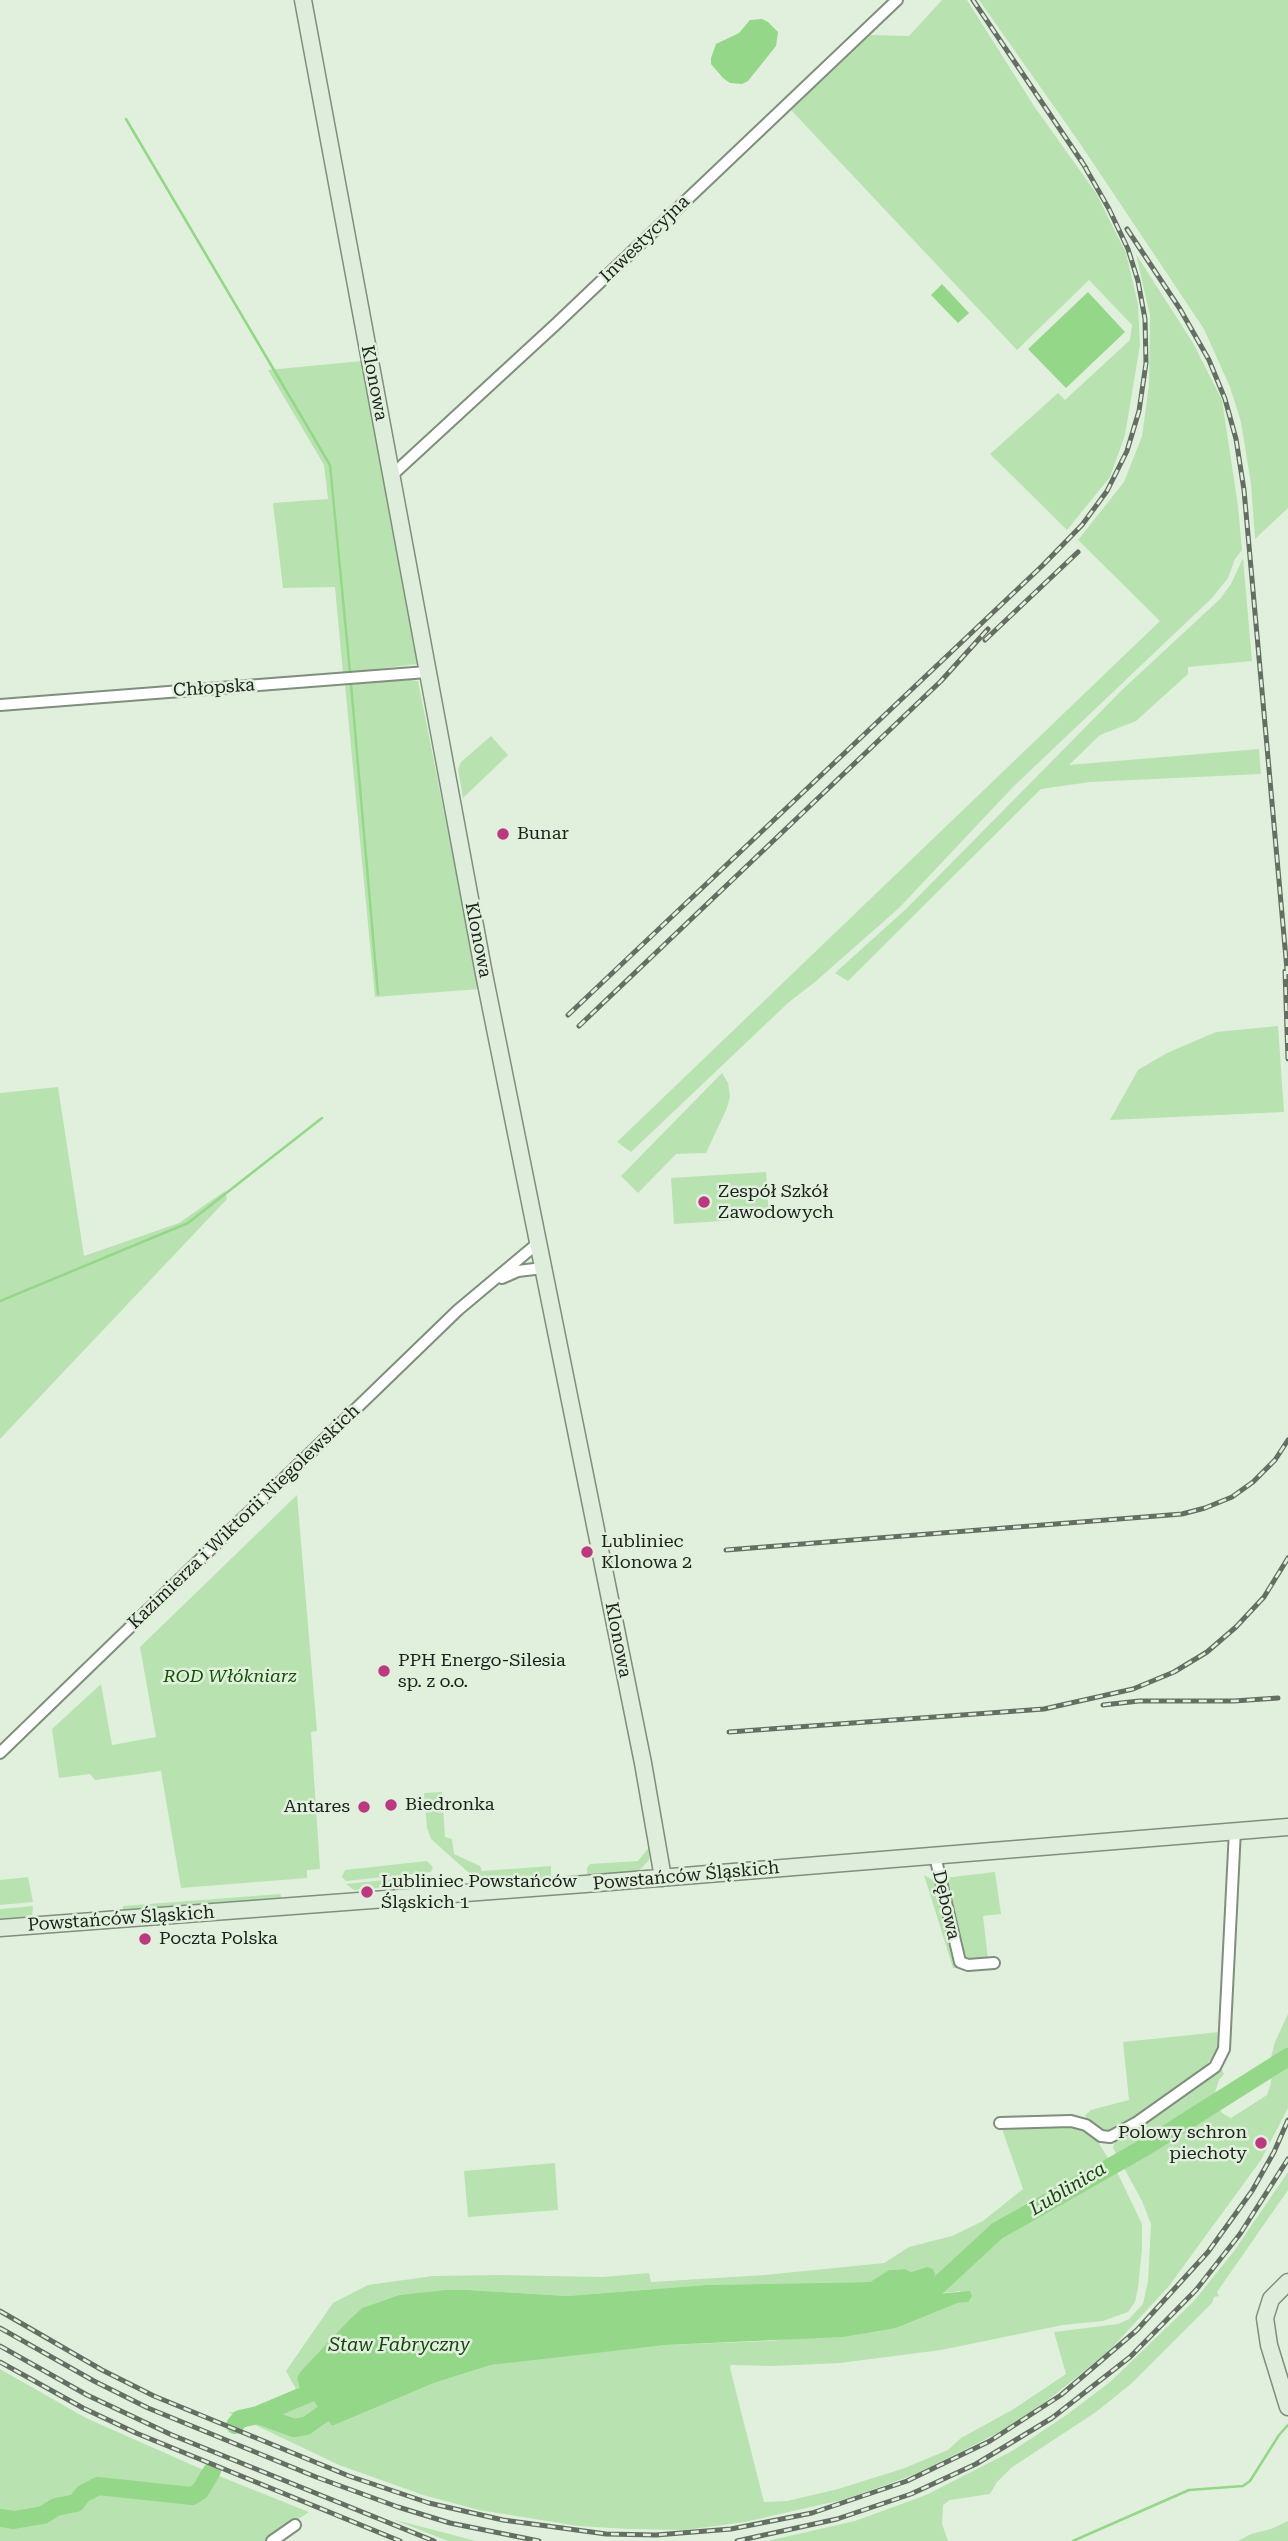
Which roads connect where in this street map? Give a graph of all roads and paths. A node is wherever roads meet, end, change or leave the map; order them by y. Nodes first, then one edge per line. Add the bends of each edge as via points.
1 (303, 0) edge
2 (897, 0) edge
3 (391, 476) junction
4 (427, 672) junction
5 (0, 705) edge
6 (538, 1243) junction
7 (542, 1268) junction
8 (490, 1284) junction
9 (0, 1753) edge
10 (1288, 1827) edge
11 (1235, 1830) junction
12 (934, 1856) junction
13 (663, 1878) junction
14 (0, 1928) edge
15 (994, 1964) dead end
16 (1000, 2123) dead end
17 (1288, 2281) edge
18 (1288, 2407) edge
19 (295, 2525) dead end
20 (272, 2541) edge

1 - 3 street, Klonowa
2 - 3 street, Inwestycyjna
3 - 4 street, Klonowa
4 - 5 street, Chłopska
4 - 6 street, Klonowa
6 - 7 street, Klonowa
6 - 8 street, Kazimierza i Wiktorii Niegolewskich
7 - 8 street via 518,1271
7 - 13 street, Klonowa
8 - 9 street, Kazimierza i Wiktorii Niegolewskich
10 - 11 street, Powstańców Śląskich
11 - 12 street, Powstańców Śląskich
11 - 16 street via 1224,2049 1215,2067 1110,2137 1071,2121
12 - 13 street, Powstańców Śląskich
12 - 15 street, Dębowa via 960,1962
13 - 14 street, Powstańców Śląskich
17 - 18 street via 1271,2298 1265,2318
19 - 20 street

